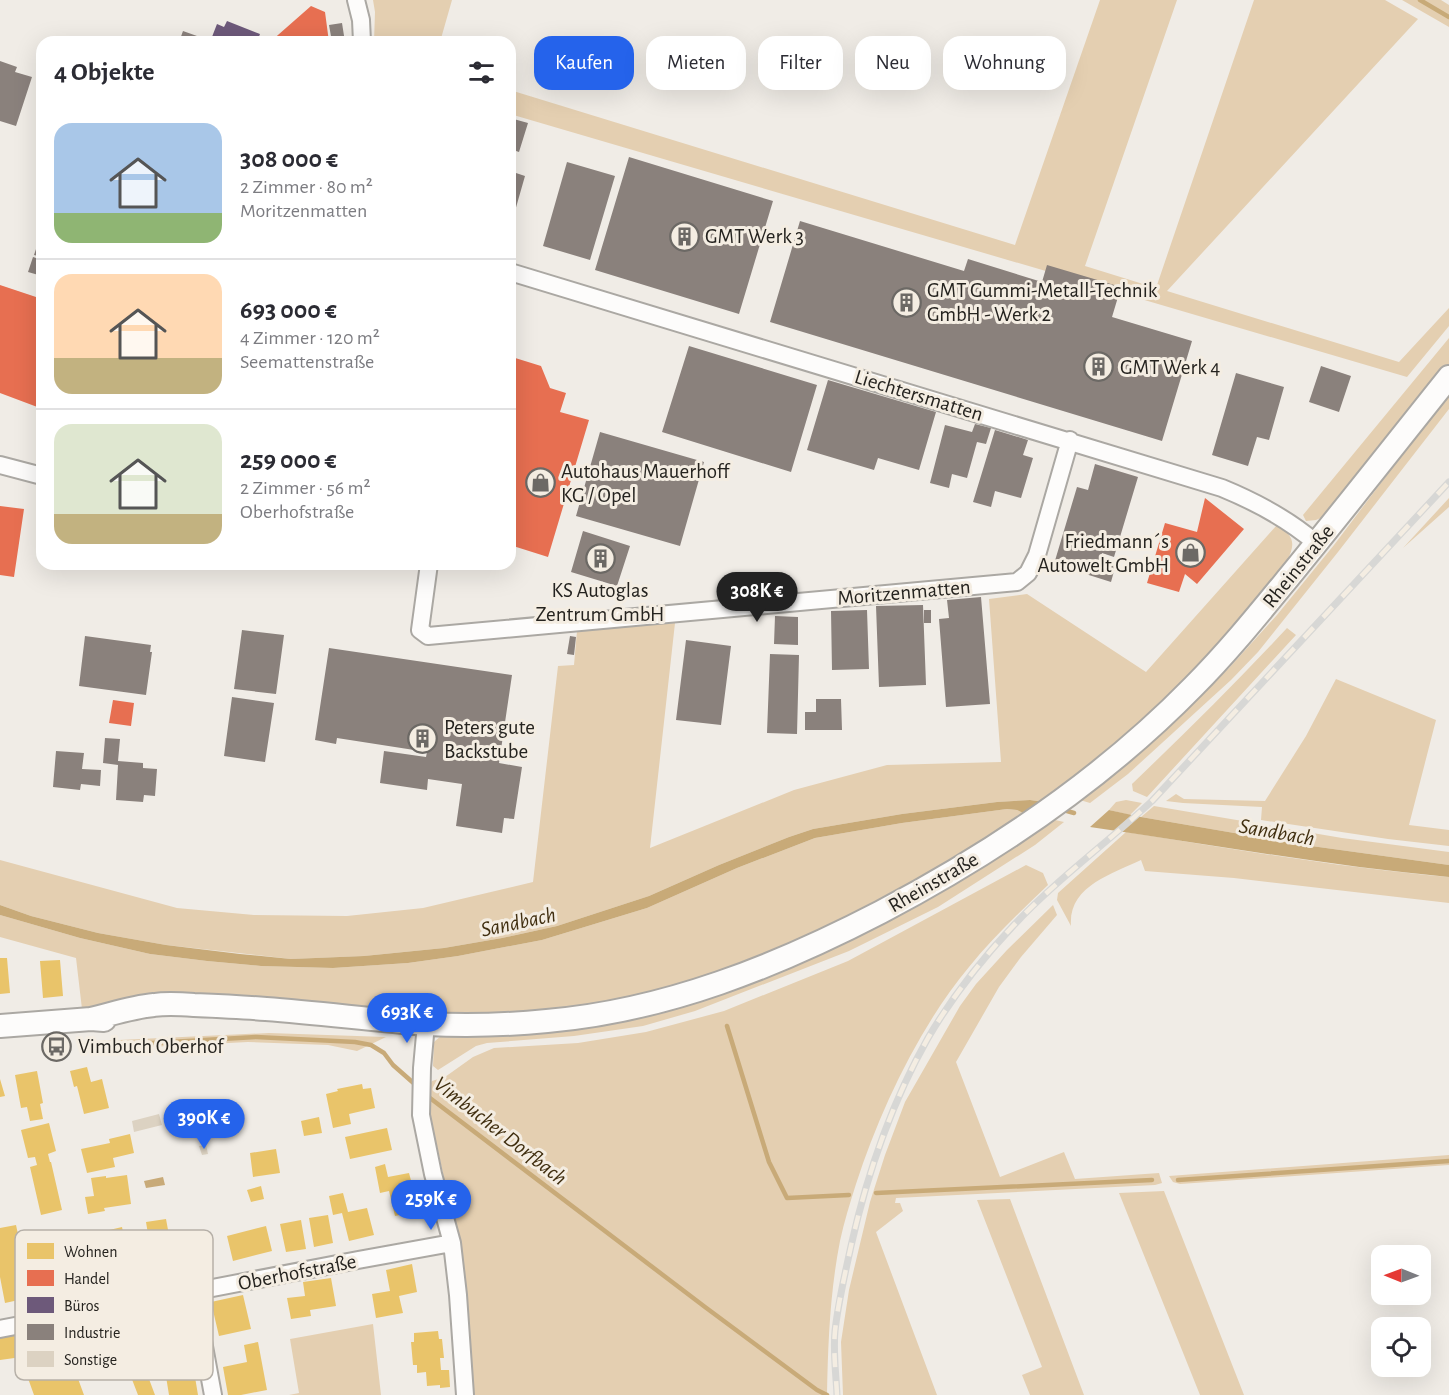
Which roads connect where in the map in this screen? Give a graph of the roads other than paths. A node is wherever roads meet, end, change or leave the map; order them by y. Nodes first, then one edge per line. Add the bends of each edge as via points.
1 (356, 0) edge
2 (362, 36) edge
3 (516, 274) edge
4 (1449, 377) edge
5 (1070, 440) junction
6 (0, 465) edge
7 (36, 474) edge
8 (1316, 543) junction
9 (428, 570) edge
10 (426, 1024) junction
11 (0, 1026) edge
12 (452, 1243) junction
13 (213, 1288) edge
14 (15, 1326) edge
15 (0, 1329) edge
16 (210, 1380) edge
17 (213, 1395) edge
18 (465, 1395) edge

1 - 2 street
3 - 5 street, Liechtersmatten
4 - 8 street, Rheinstraße
5 - 8 street, Liechtersmatten via 1254,501
5 - 9 street, Moritzenmatten via 1037,555 1028,573 1017,582 428,636 420,630
6 - 7 street
8 - 10 street, Rheinstraße via 1253,621 1194,686 1143,734 1039,817 926,888 843,932 762,968 707,987 613,1012 550,1021
10 - 11 street, Rheinstraße via 234,1007 158,1020 91,1019
10 - 12 street via 421,1115
12 - 13 street, Oberhofstraße
12 - 18 street
14 - 15 street, Oberhofstraße
16 - 17 street

